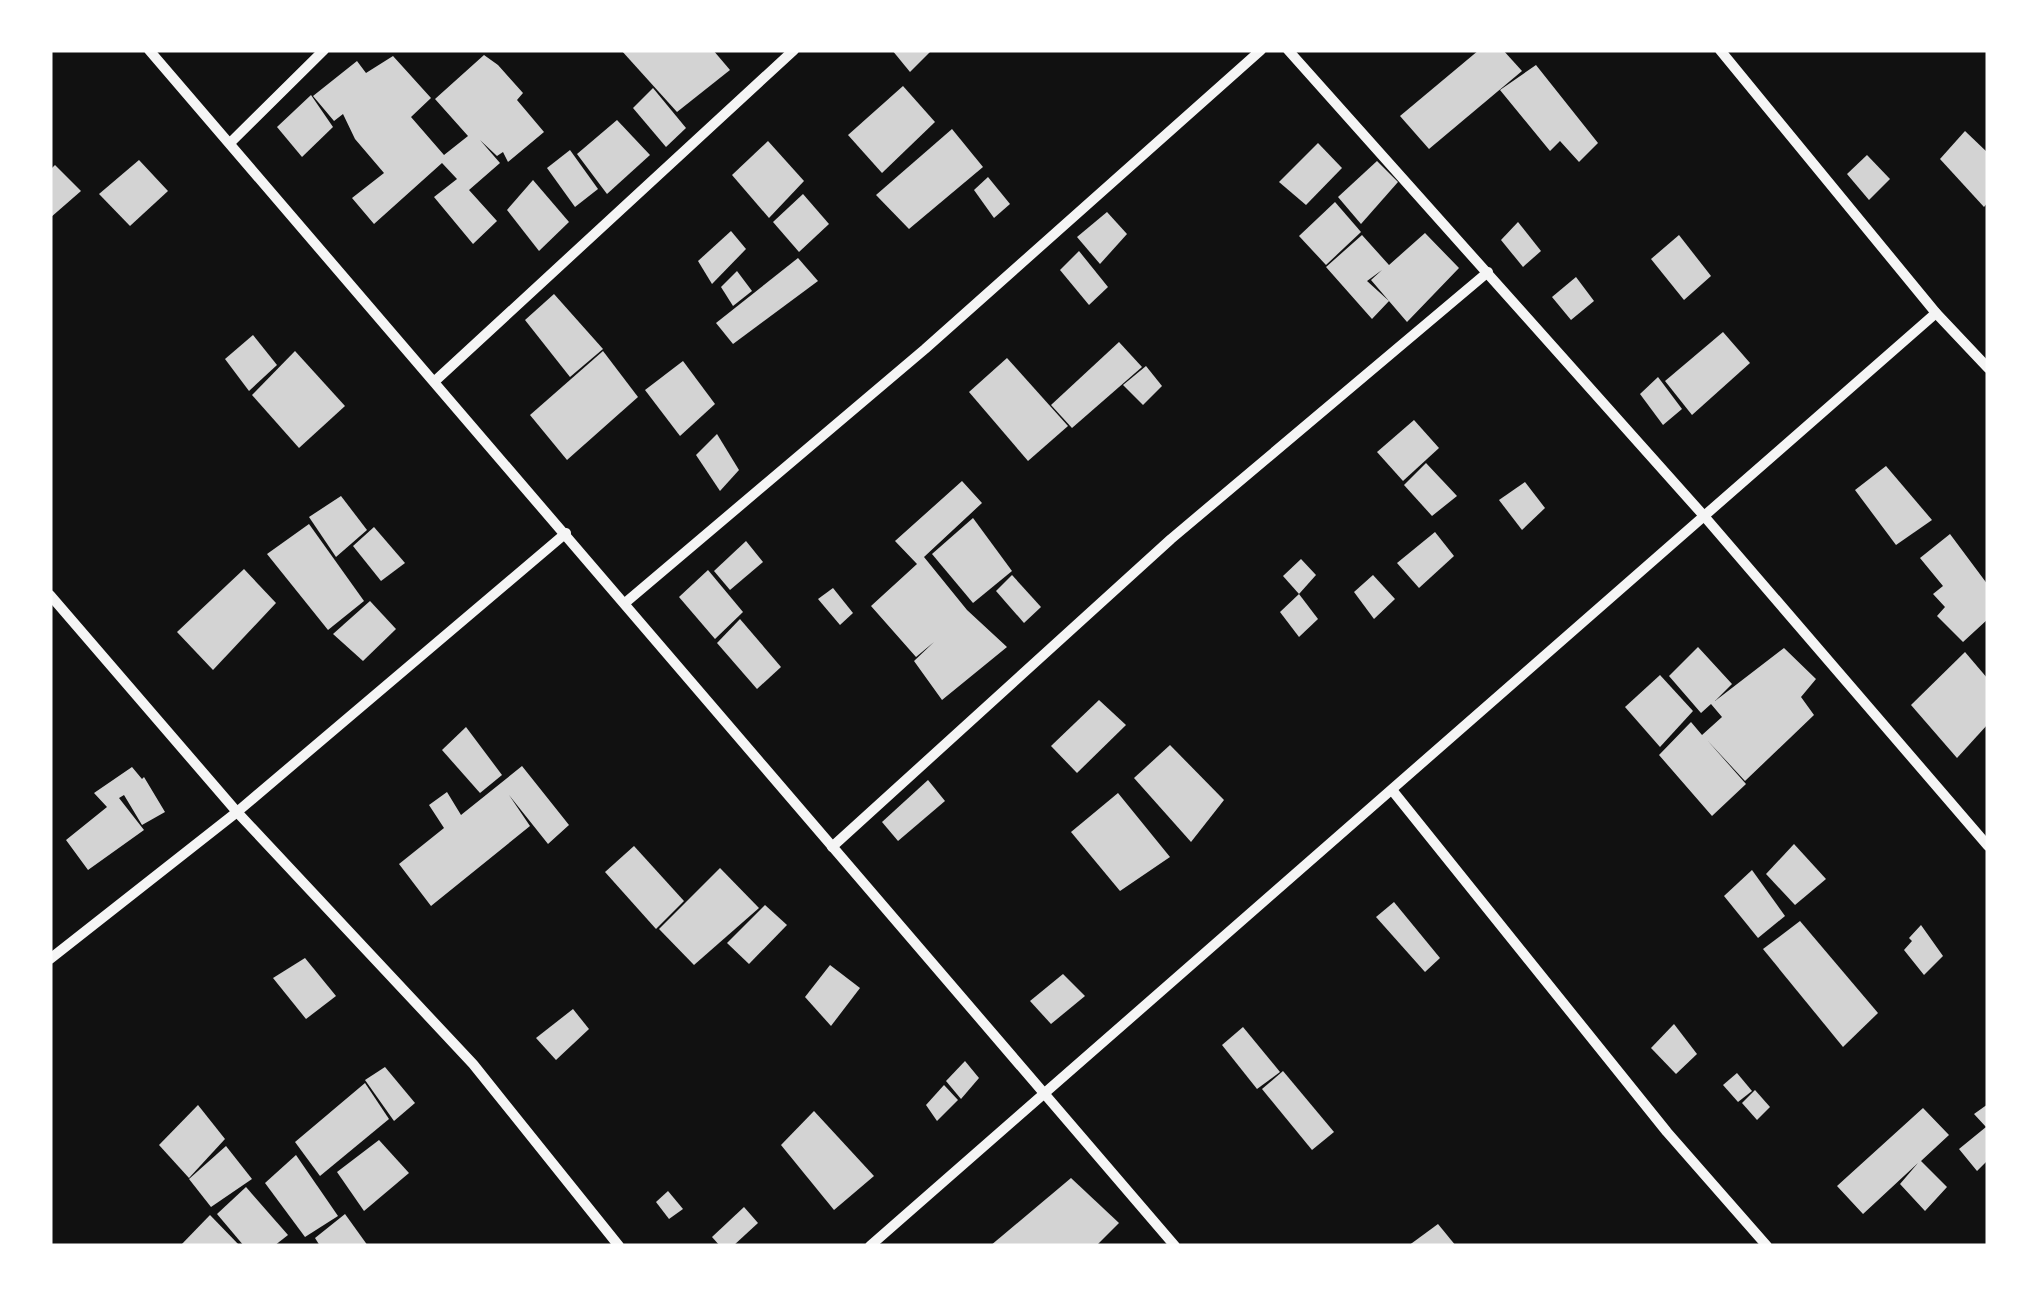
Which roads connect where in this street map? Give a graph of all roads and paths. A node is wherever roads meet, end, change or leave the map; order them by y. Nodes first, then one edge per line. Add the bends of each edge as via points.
1 (149, 50) edge
2 (324, 50) edge
3 (794, 50) edge
4 (1261, 50) edge
5 (1288, 50) edge
6 (1720, 50) edge
7 (230, 143) junction
8 (1488, 272) junction
9 (1936, 313) junction
10 (1988, 368) edge
11 (435, 380) junction
12 (1704, 516) junction
13 (566, 533) junction
14 (50, 595) edge
15 (625, 603) junction
16 (1392, 790) junction
17 (237, 812) junction
18 (1988, 846) edge
19 (832, 847) junction
20 (50, 959) edge
21 (1043, 1095) junction
22 (619, 1246) edge
23 (870, 1246) edge
24 (1175, 1246) edge
25 (1767, 1246) edge

1 - 7 street
2 - 7 street
3 - 11 street
4 - 15 street via 925,349
5 - 8 street
6 - 9 street
7 - 11 street
8 - 12 street
8 - 19 street via 1170,538
9 - 10 street
9 - 12 street
11 - 13 street
12 - 16 street
12 - 18 street
13 - 15 street
13 - 17 street
14 - 17 street
15 - 19 street
16 - 21 street
16 - 25 street
17 - 20 street
17 - 22 street via 473,1064
19 - 21 street
21 - 23 street
21 - 24 street

